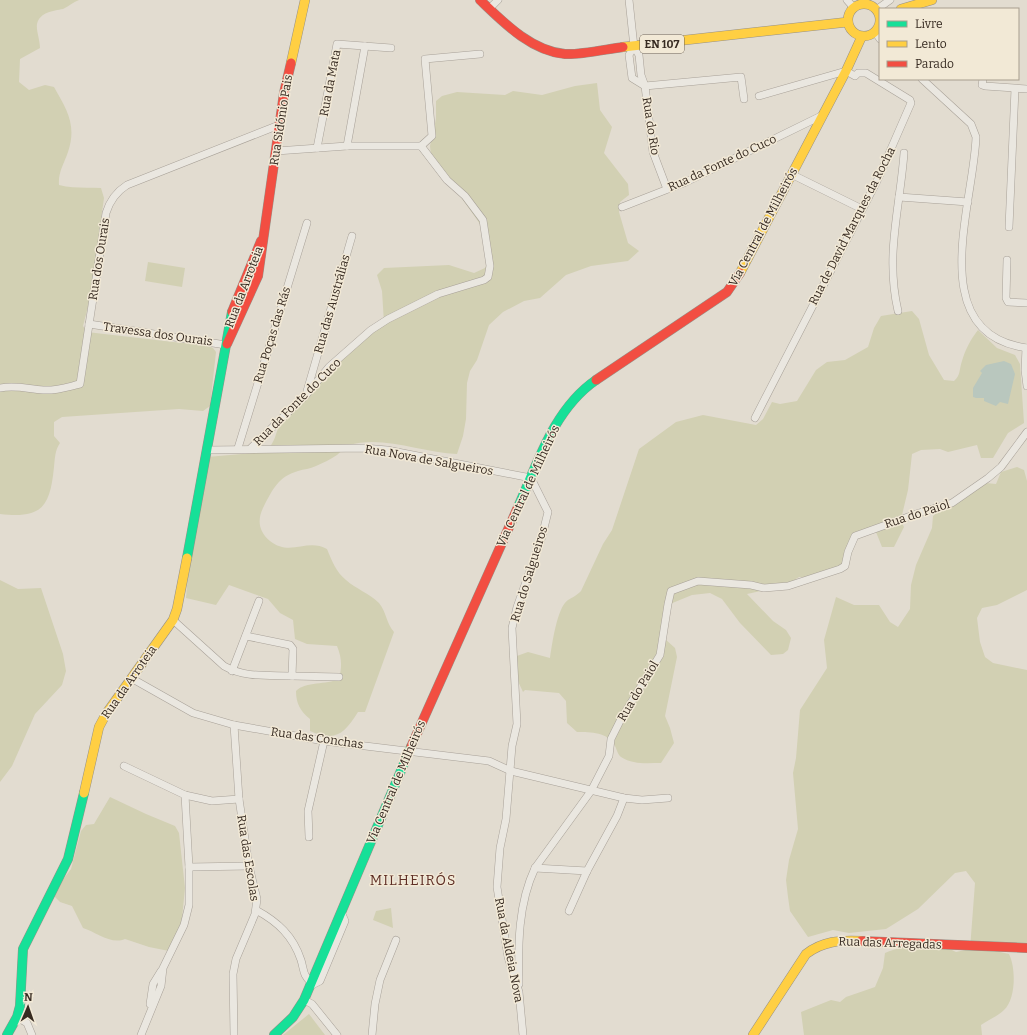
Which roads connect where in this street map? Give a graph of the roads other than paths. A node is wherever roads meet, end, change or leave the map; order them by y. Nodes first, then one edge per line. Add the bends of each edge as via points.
1 (305, 0) edge
2 (480, 0) edge
3 (498, 0) edge
4 (629, 0) edge
5 (847, 0) edge
6 (890, 0) edge
7 (932, 0) edge
8 (854, 8) junction
9 (883, 8) edge
10 (904, 8) edge
11 (489, 9) junction
12 (878, 13) edge
13 (848, 22) junction
14 (862, 36) junction
15 (877, 36) edge
16 (365, 46) junction
17 (634, 47) junction
18 (391, 48) dead end
19 (480, 54) dead end
20 (846, 71) junction
21 (923, 80) edge
22 (983, 80) edge
23 (645, 86) junction
24 (1015, 88) junction
25 (1027, 89) edge
26 (758, 96) dead end
27 (744, 99) dead end
28 (821, 116) junction
29 (279, 125) junction
30 (347, 146) junction
31 (421, 146) junction
32 (317, 148) junction
33 (276, 150) junction
34 (904, 153) dead end
35 (791, 174) junction
36 (667, 189) junction
37 (899, 197) junction
38 (968, 202) junction
39 (622, 207) dead end
40 (862, 209) junction
41 (307, 223) dead end
42 (1009, 227) dead end
43 (352, 236) dead end
44 (261, 241) joint
45 (1007, 260) dead end
46 (1027, 303) edge
47 (898, 311) dead end
48 (89, 324) junction
49 (226, 345) junction
50 (1027, 348) edge
51 (1027, 386) edge
52 (0, 388) edge
53 (306, 395) junction
54 (755, 418) dead end
55 (1027, 432) edge
56 (238, 448) junction
57 (252, 448) junction
58 (207, 450) junction
59 (531, 478) junction
60 (259, 601) dead end
61 (173, 620) junction
62 (246, 636) junction
63 (232, 671) junction
64 (292, 676) junction
65 (339, 677) dead end
66 (131, 678) junction
67 (234, 725) junction
68 (324, 741) junction
69 (409, 750) junction
70 (124, 766) dead end
71 (511, 771) junction
72 (591, 791) junction
73 (185, 796) junction
74 (624, 798) junction
75 (668, 798) dead end
76 (239, 799) junction
77 (309, 837) dead end
78 (249, 866) junction
79 (189, 868) junction
80 (535, 868) junction
81 (587, 871) junction
82 (256, 910) junction
83 (569, 911) dead end
84 (396, 940) dead end
85 (1027, 948) edge
86 (310, 984) junction
87 (519, 992) junction
88 (304, 1000) junction
89 (17, 1017) junction
90 (7, 1035) edge
91 (32, 1035) edge
92 (141, 1035) edge
93 (234, 1035) edge
94 (274, 1035) edge
95 (336, 1035) edge
96 (372, 1035) edge
97 (523, 1035) edge
98 (753, 1035) edge

1 - 29 main road, Rua Sidónio Pais
2 - 11 main road, EN 107
3 - 11 street
4 - 17 street, Rua do Rio
5 - 8 street
6 - 9 street
7 - 10 main road
8 - 12 main road via 867,5
8 - 13 main road via 849,14
11 - 17 main road, EN 107 via 524,39 558,52 572,54
13 - 14 main road via 851,30
13 - 17 main road, EN 107
14 - 15 main road
14 - 20 main road, Via Central de Milheirós
16 - 18 street, Rua da Mata
16 - 30 street
16 - 32 street, Rua da Mata via 337,44
17 - 23 street, Rua do Rio via 629,55 632,78
19 - 31 street via 425,59 432,136
20 - 26 street
20 - 28 main road, Via Central de Milheirós
20 - 40 street, Rua de David Marques da Rocha via 855,76 866,73 912,103
21 - 38 street via 971,124 974,130 975,145
22 - 24 street via 982,85 985,86
23 - 27 street via 741,77
23 - 36 street, Rua do Rio via 653,152
24 - 25 street
24 - 42 street
28 - 35 main road, Via Central de Milheirós
28 - 36 street, Rua da Fonte do Cuco
29 - 33 main road, Rua Sidónio Pais
29 - 48 street, Rua dos Ourais via 119,190 112,198 106,213
30 - 31 street
30 - 32 street
31 - 53 street, Rua da Fonte do Cuco via 483,220 490,266 488,277 438,294 371,330 329,367
32 - 33 street
33 - 44 main road, Rua Sidónio Pais
34 - 37 street
35 - 40 street
35 - 59 main road, Via Central de Milheirós via 728,292 591,384 561,416
36 - 39 street, Rua da Fonte do Cuco
37 - 38 street
37 - 47 street via 892,256 892,278
38 - 50 street via 961,246 962,287 966,300 979,324 988,333 1006,343
40 - 54 street, Rua de David Marques da Rocha
41 - 56 street, Rua Poças das Rás
43 - 53 street, Rua das Austrálias
44 - 49 main road, Rua da Arroteia via 232,314 226,333
45 - 46 street via 1006,298 1008,302
48 - 49 street, Travessa dos Ourais
48 - 52 street, Rua dos Ourais via 80,384 60,390 44,391 16,386
49 - 58 main road, Rua da Arroteia
50 - 51 street
53 - 57 street, Rua da Fonte do Cuco
55 - 72 street, Rua do Paiol via 1001,467 952,504 855,536 845,566 840,569 788,586 764,588 698,581 671,591 660,655 621,719 611,739 609,756
56 - 57 street, Rua Nova de Salgueiros
56 - 58 street, Rua Nova de Salgueiros
57 - 59 street, Rua Nova de Salgueiros via 387,450
58 - 61 main road, Rua da Arroteia via 180,597
59 - 69 main road, Via Central de Milheirós
59 - 71 street, Rua do Salgueiros via 548,512 512,628 518,709
60 - 62 street
61 - 63 street
61 - 66 main road, Rua da Arroteia
62 - 63 street
62 - 64 street via 290,645 293,649
63 - 64 street via 253,675
64 - 65 street
66 - 67 street, Rua das Conchas via 193,713
66 - 89 main road, Rua da Arroteia via 99,727 68,859 23,949
67 - 68 street, Rua das Conchas
67 - 76 street, Rua das Escolas
68 - 69 street, Rua das Conchas
68 - 77 street via 308,811
69 - 71 street, Rua das Conchas via 489,761
69 - 86 main road, Via Central de Milheirós
70 - 73 street
71 - 72 street, Rua das Conchas
71 - 87 street, Rua da Aldeia Nova via 497,887 508,957
72 - 74 street, Rua das Conchas
72 - 80 street, Rua do Paiol
73 - 76 street via 212,801
73 - 79 street
74 - 75 street, Rua das Conchas
74 - 81 street
76 - 78 street, Rua das Escolas
78 - 79 street
78 - 82 street, Rua das Escolas via 257,899
79 - 92 street via 187,915 163,968 161,986
80 - 81 street
80 - 87 street, Rua do Paiol via 522,909 518,947
81 - 83 street
82 - 86 street via 284,929 293,941 303,973
82 - 93 street, Rua das Escolas via 236,959 233,974
84 - 96 street via 380,980
85 - 98 main road, Rua das Arregadas via 839,940 825,943 810,950 802,958
86 - 88 main road, Via Central de Milheirós
87 - 97 street, Rua da Aldeia Nova
88 - 94 main road, Via Central de Milheirós via 293,1017
88 - 95 street via 312,1004
89 - 90 main road, Rua da Arroteia
89 - 91 street via 27,1023

